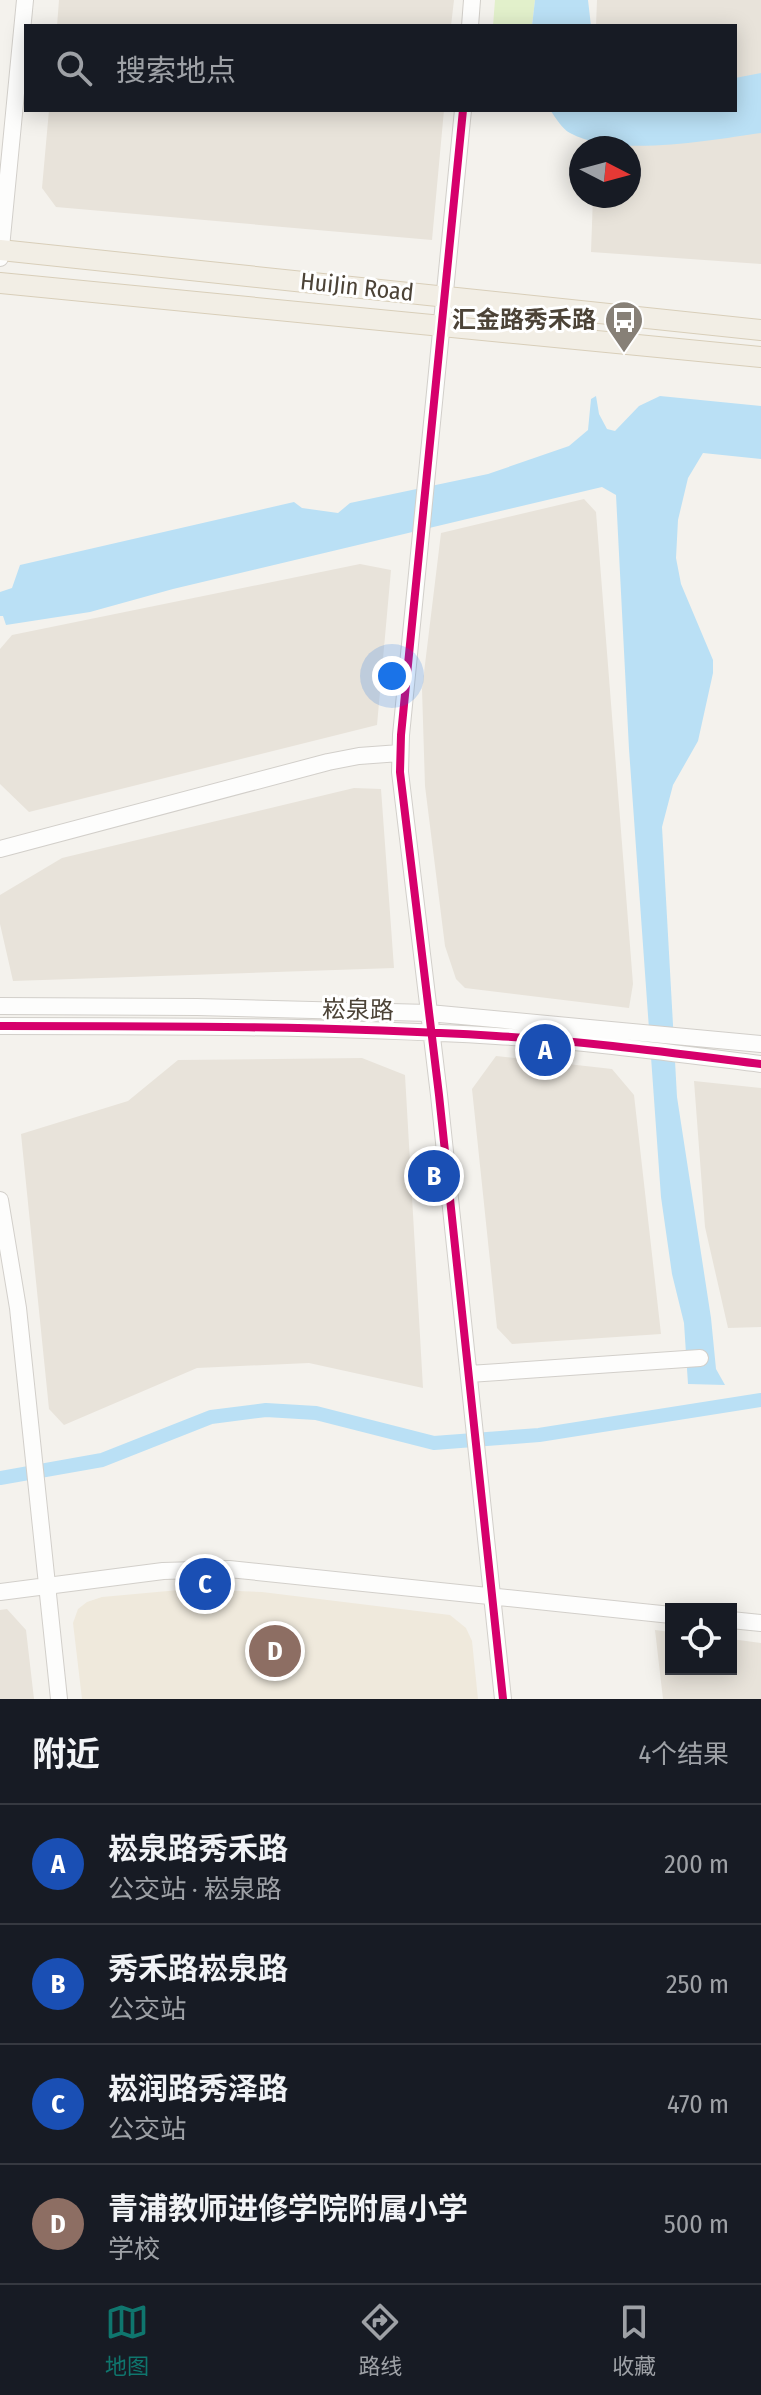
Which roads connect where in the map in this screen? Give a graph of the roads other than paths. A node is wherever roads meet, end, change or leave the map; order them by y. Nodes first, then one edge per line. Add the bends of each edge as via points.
1 (25, 0) edge
2 (472, 0) edge
3 (470, 24) edge
4 (463, 112) edge
5 (0, 250) edge
6 (0, 258) edge
7 (0, 283) edge
8 (446, 296) junction
9 (443, 325) junction
10 (761, 330) edge
11 (761, 357) edge
12 (400, 753) junction
13 (0, 849) edge
14 (0, 1006) edge
15 (429, 1013) junction
16 (0, 1026) edge
17 (431, 1032) junction
18 (761, 1044) edge
19 (761, 1064) edge
20 (0, 1200) edge
21 (700, 1358) dead end
22 (469, 1374) junction
23 (48, 1587) junction
24 (0, 1592) edge
25 (493, 1597) junction
26 (665, 1614) edge
27 (737, 1621) edge
28 (761, 1623) edge
29 (59, 1699) edge
30 (503, 1699) edge

1 - 5 street
2 - 3 street
4 - 8 street
5 - 6 street
5 - 8 main road, HuiJin Road
7 - 9 main road, HuiJin Road
8 - 9 street
8 - 10 main road, HuiJin Road
9 - 11 main road, HuiJin Road
9 - 12 street
12 - 13 street via 328,762
12 - 15 street
14 - 15 street, 崧泉路
15 - 17 street
15 - 18 street, 崧泉路
16 - 17 street, 崧泉路
17 - 19 street, 崧泉路
17 - 22 street
20 - 23 street via 18,1308
21 - 22 street
22 - 25 street
23 - 24 street
23 - 25 street via 163,1571 229,1569
23 - 29 street
25 - 26 street
25 - 30 street
27 - 28 street

